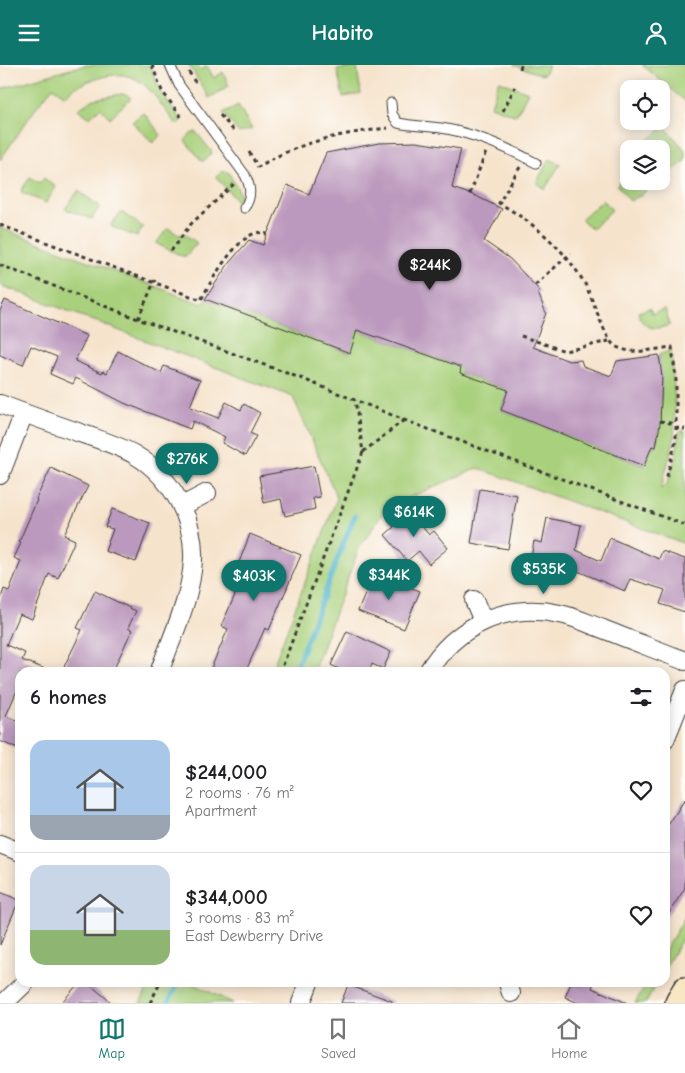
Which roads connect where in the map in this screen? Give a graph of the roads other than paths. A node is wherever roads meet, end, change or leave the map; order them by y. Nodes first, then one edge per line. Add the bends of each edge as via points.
1 (170, 65) edge
2 (391, 103) dead end
3 (536, 163) dead end
4 (244, 208) dead end
5 (0, 404) edge
6 (24, 413) junction
7 (0, 475) edge
8 (207, 493) dead end
9 (182, 506) junction
10 (474, 600) dead end
11 (483, 621) junction
12 (685, 661) edge
13 (161, 667) edge
14 (431, 667) edge
15 (685, 690) edge
16 (670, 728) edge
17 (0, 844) edge
18 (15, 849) edge
19 (21, 987) edge
20 (307, 987) edge
21 (685, 990) edge
22 (4, 1003) edge
23 (301, 1003) edge
24 (678, 1003) edge

1 - 4 lane via 179,85 245,175 250,190
2 - 3 lane via 398,123 472,135
5 - 6 street
6 - 7 street
6 - 9 street via 138,456 166,483
8 - 9 street
9 - 13 street via 192,533 193,561 187,594
10 - 11 street
11 - 12 street via 526,610 558,613
11 - 14 street via 452,641
15 - 16 street
17 - 18 street
19 - 22 street
20 - 23 street
21 - 24 main road

